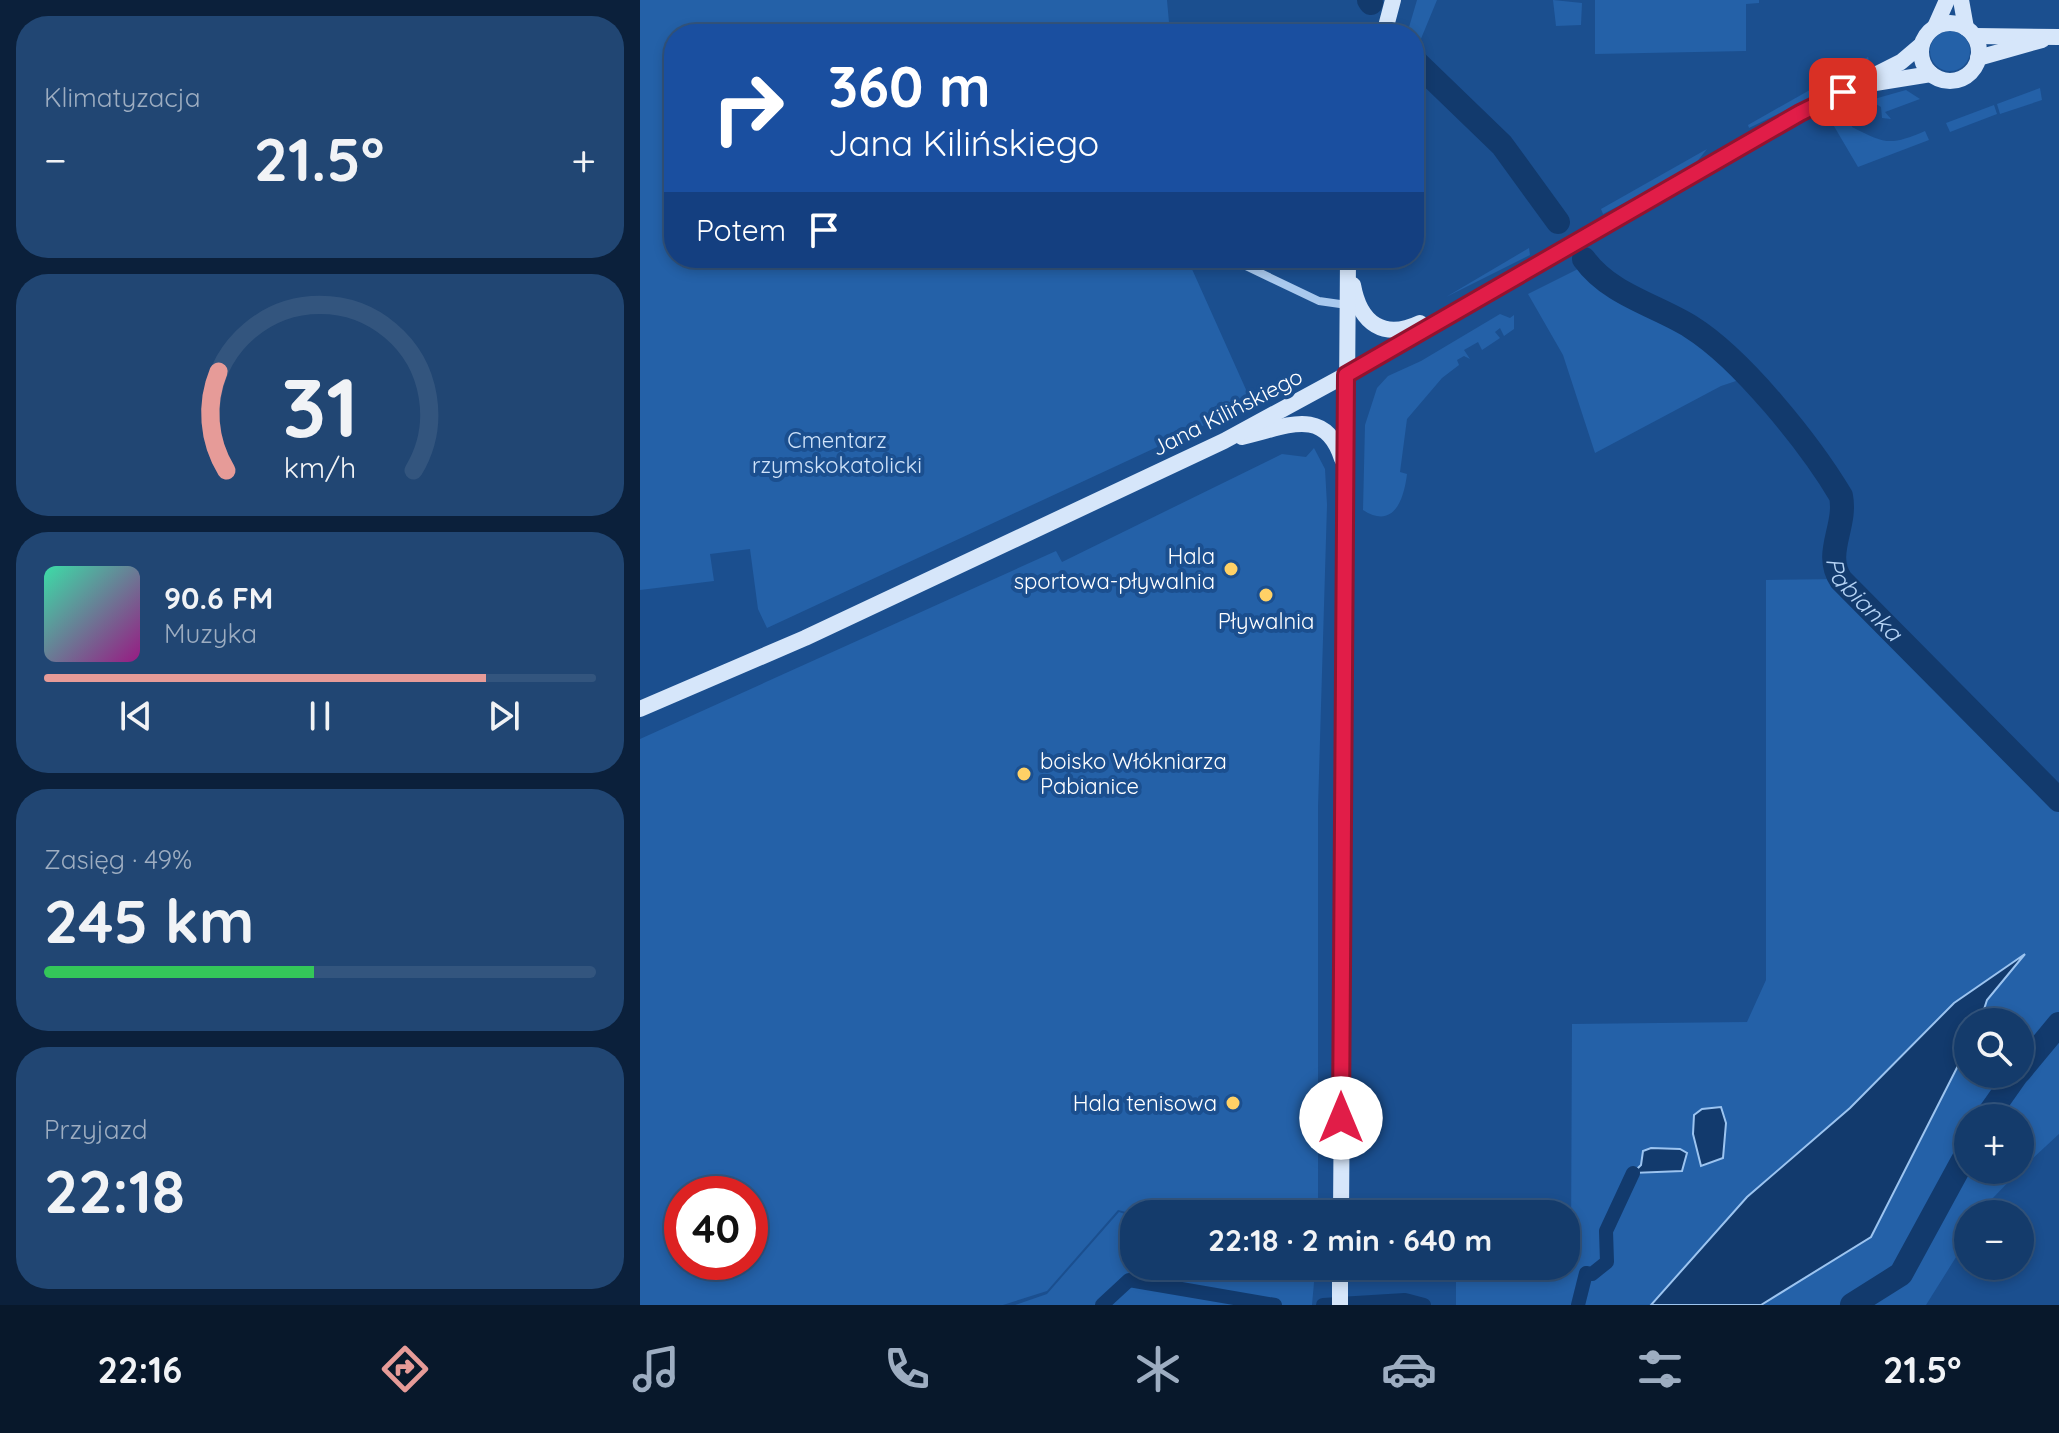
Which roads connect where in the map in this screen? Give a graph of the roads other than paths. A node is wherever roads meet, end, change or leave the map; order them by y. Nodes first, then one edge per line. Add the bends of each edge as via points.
1 (1393, 0) edge
2 (1947, 0) edge
3 (1961, 0) edge
4 (1387, 24) edge
5 (1935, 27) junction
6 (1970, 32) junction
7 (2055, 37) edge
8 (1921, 45) junction
9 (1978, 58) junction
10 (1931, 74) junction
11 (1854, 88) junction
12 (1250, 268) edge
13 (1349, 268) edge
14 (1351, 268) edge
15 (1491, 292) junction
16 (1347, 305) junction
17 (1346, 375) junction
18 (1224, 441) junction
19 (1346, 489) junction
20 (640, 709) edge
21 (1341, 1200) edge
22 (1340, 1280) edge
23 (1340, 1305) edge

1 - 4 main road
2 - 5 main road
3 - 6 main road
5 - 6 main road via 1950,23
5 - 8 main road
6 - 7 main road
6 - 9 main road
7 - 9 main road
8 - 10 main road via 1922,61
8 - 11 main road, Jana Kilińskiego
9 - 10 main road via 1970,73 1955,81
10 - 11 main road, Jana Kilińskiego
11 - 15 main road, Jana Kilińskiego via 1800,113
12 - 16 street via 1325,303
13 - 16 main road
14 - 15 main road via 1362,315 1387,332 1409,329
15 - 17 main road, Jana Kilińskiego
16 - 17 main road
17 - 18 main road, Jana Kilińskiego
17 - 19 main road
18 - 19 main road via 1313,424 1337,445
18 - 20 main road, Jana Kilińskiego via 861,613
19 - 21 main road
22 - 23 main road

